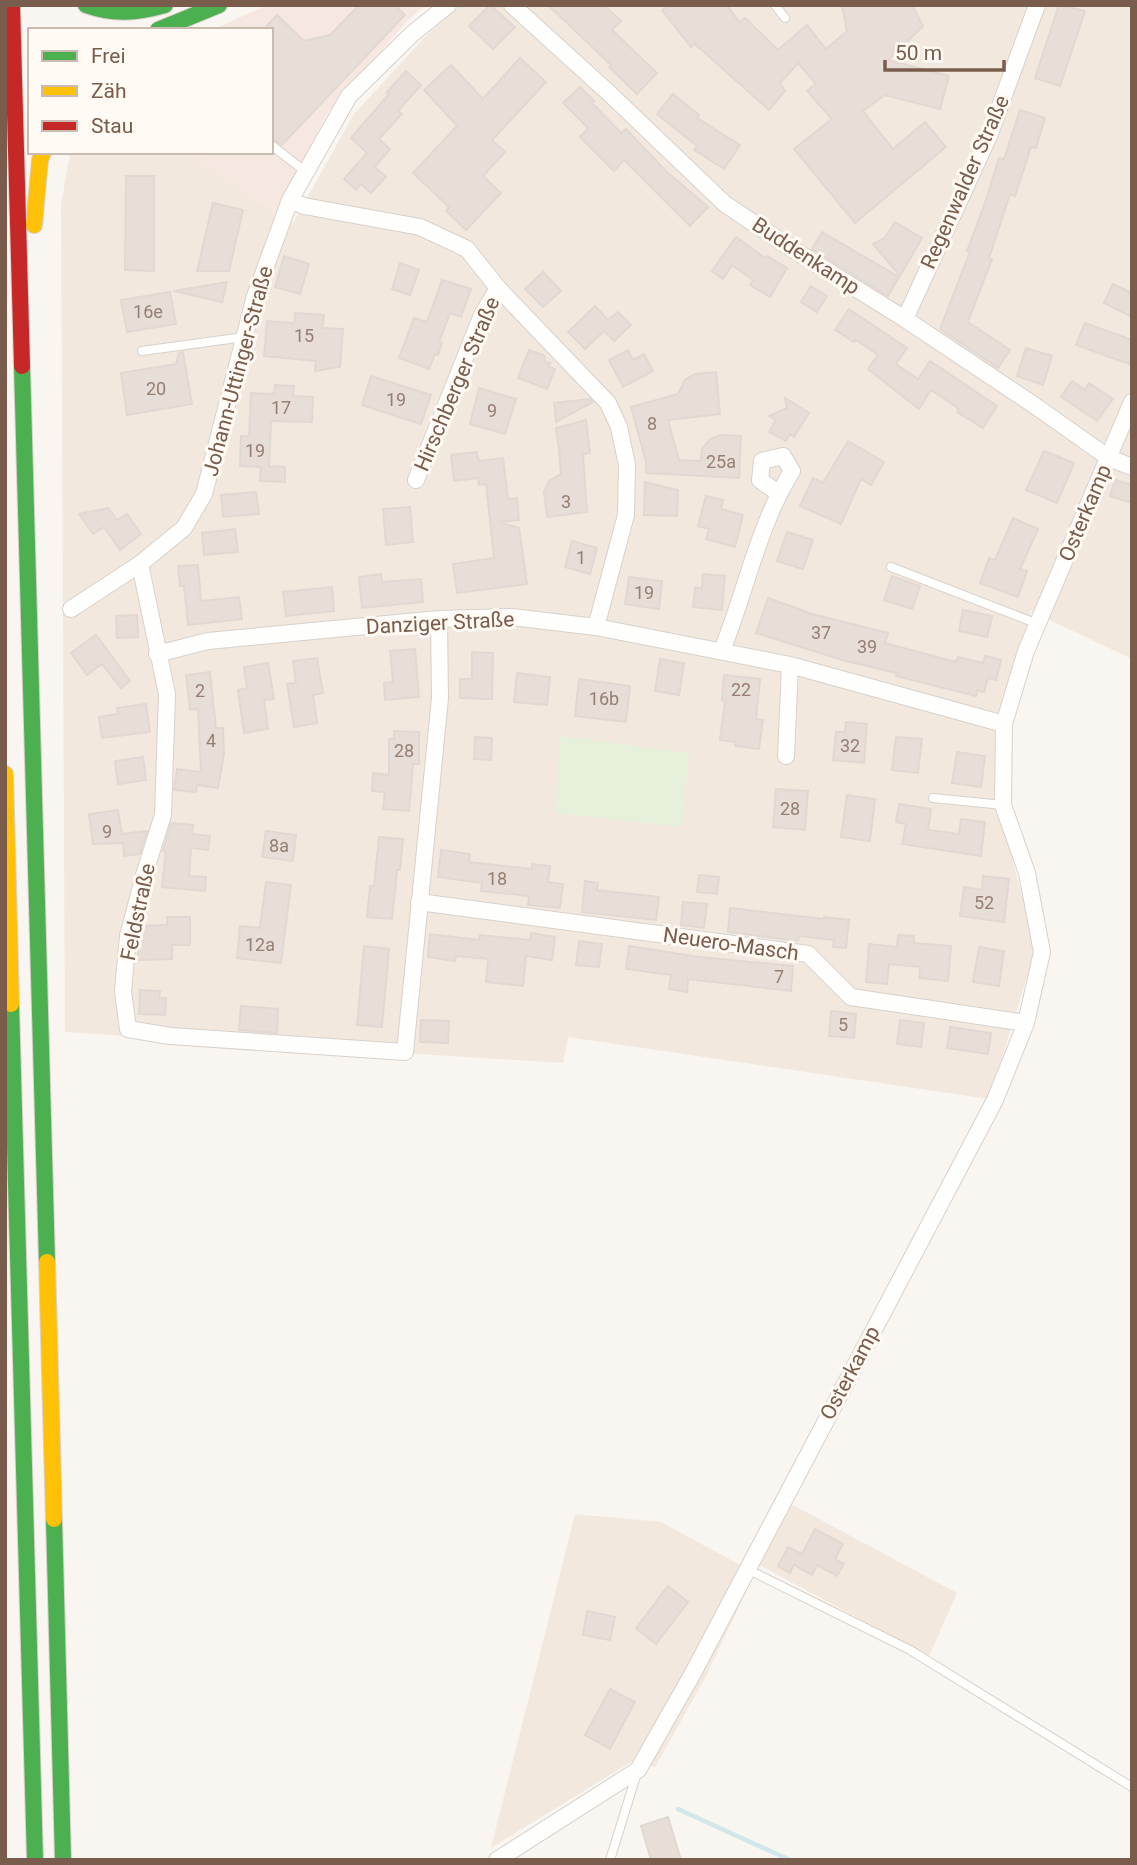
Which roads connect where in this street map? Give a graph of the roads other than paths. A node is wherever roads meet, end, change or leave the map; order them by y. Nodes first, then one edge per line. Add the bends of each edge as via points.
1 (12, 5) edge
2 (86, 5) edge
3 (164, 5) edge
4 (219, 5) edge
5 (447, 5) edge
6 (512, 5) edge
7 (775, 5) edge
8 (1037, 5) edge
9 (785, 18) dead end
10 (163, 28) edge
11 (273, 147) edge
12 (42, 154) edge
13 (306, 172) junction
14 (290, 200) junction
15 (498, 288) junction
16 (905, 318) junction
17 (244, 337) junction
18 (142, 351) dead end
19 (21, 358) junction
20 (1132, 402) edge
21 (1108, 458) junction
22 (1132, 467) edge
23 (416, 480) dead end
24 (778, 493) dead end
25 (140, 564) junction
26 (891, 567) dead end
27 (71, 609) dead end
28 (439, 619) junction
29 (1038, 624) junction
30 (596, 627) junction
31 (722, 650) junction
32 (157, 654) junction
33 (790, 665) junction
34 (1004, 724) junction
35 (786, 756) dead end
36 (5, 774) edge
37 (933, 798) dead end
38 (1003, 806) junction
39 (5, 874) edge
40 (419, 902) junction
41 (9, 908) junction
42 (1026, 1023) junction
43 (747, 1569) junction
44 (638, 1770) junction
45 (1132, 1787) edge
46 (34, 1860) edge
47 (64, 1860) edge
48 (497, 1860) edge
49 (610, 1860) edge

1 - 19 highway
2 - 3 highway via 109,14 139,13
4 - 10 highway
5 - 13 street, Johann-Uttinger-Straße via 349,96
6 - 16 street, Buddenkamp via 726,204
7 - 9 lane
8 - 16 street, Regenwalder Straße via 989,136
11 - 13 lane
12 - 19 highway
13 - 14 street, Johann-Uttinger-Straße
14 - 15 street, Hirschberger Straße via 420,227 467,249
14 - 17 street, Johann-Uttinger-Straße
15 - 23 street, Hirschberger Straße via 482,315
15 - 30 street, Hirschberger Straße via 608,403 619,427 627,464 626,514
16 - 21 street, Buddenkamp
17 - 18 lane
17 - 25 street, Johann-Uttinger-Straße via 204,494 184,528
19 - 47 highway
20 - 21 street, Osterkamp
21 - 22 street, Buddenkamp
21 - 29 street, Osterkamp
24 - 31 street
25 - 27 street, Johann-Uttinger-Straße
25 - 32 street, Feldstraße
26 - 29 lane
28 - 30 street, Danziger Straße via 512,617
28 - 32 street, Danziger Straße via 208,641
28 - 40 street via 440,698
29 - 34 street, Osterkamp
30 - 31 street, Danziger Straße
31 - 33 street, Danziger Straße
32 - 40 street, Feldstraße via 167,694 163,815 128,936 123,991 128,1029 170,1036 405,1052
33 - 34 street, Danziger Straße
33 - 35 street
34 - 38 street, Osterkamp
36 - 41 highway
37 - 38 lane
38 - 42 street, Osterkamp via 1027,873 1042,952
39 - 41 highway
40 - 42 street, Neuero-Masch via 808,954 851,997
41 - 46 highway
42 - 43 street, Osterkamp via 995,1100
43 - 44 street, Osterkamp
43 - 45 lane via 910,1650
44 - 48 street, Osterkamp
44 - 49 lane

